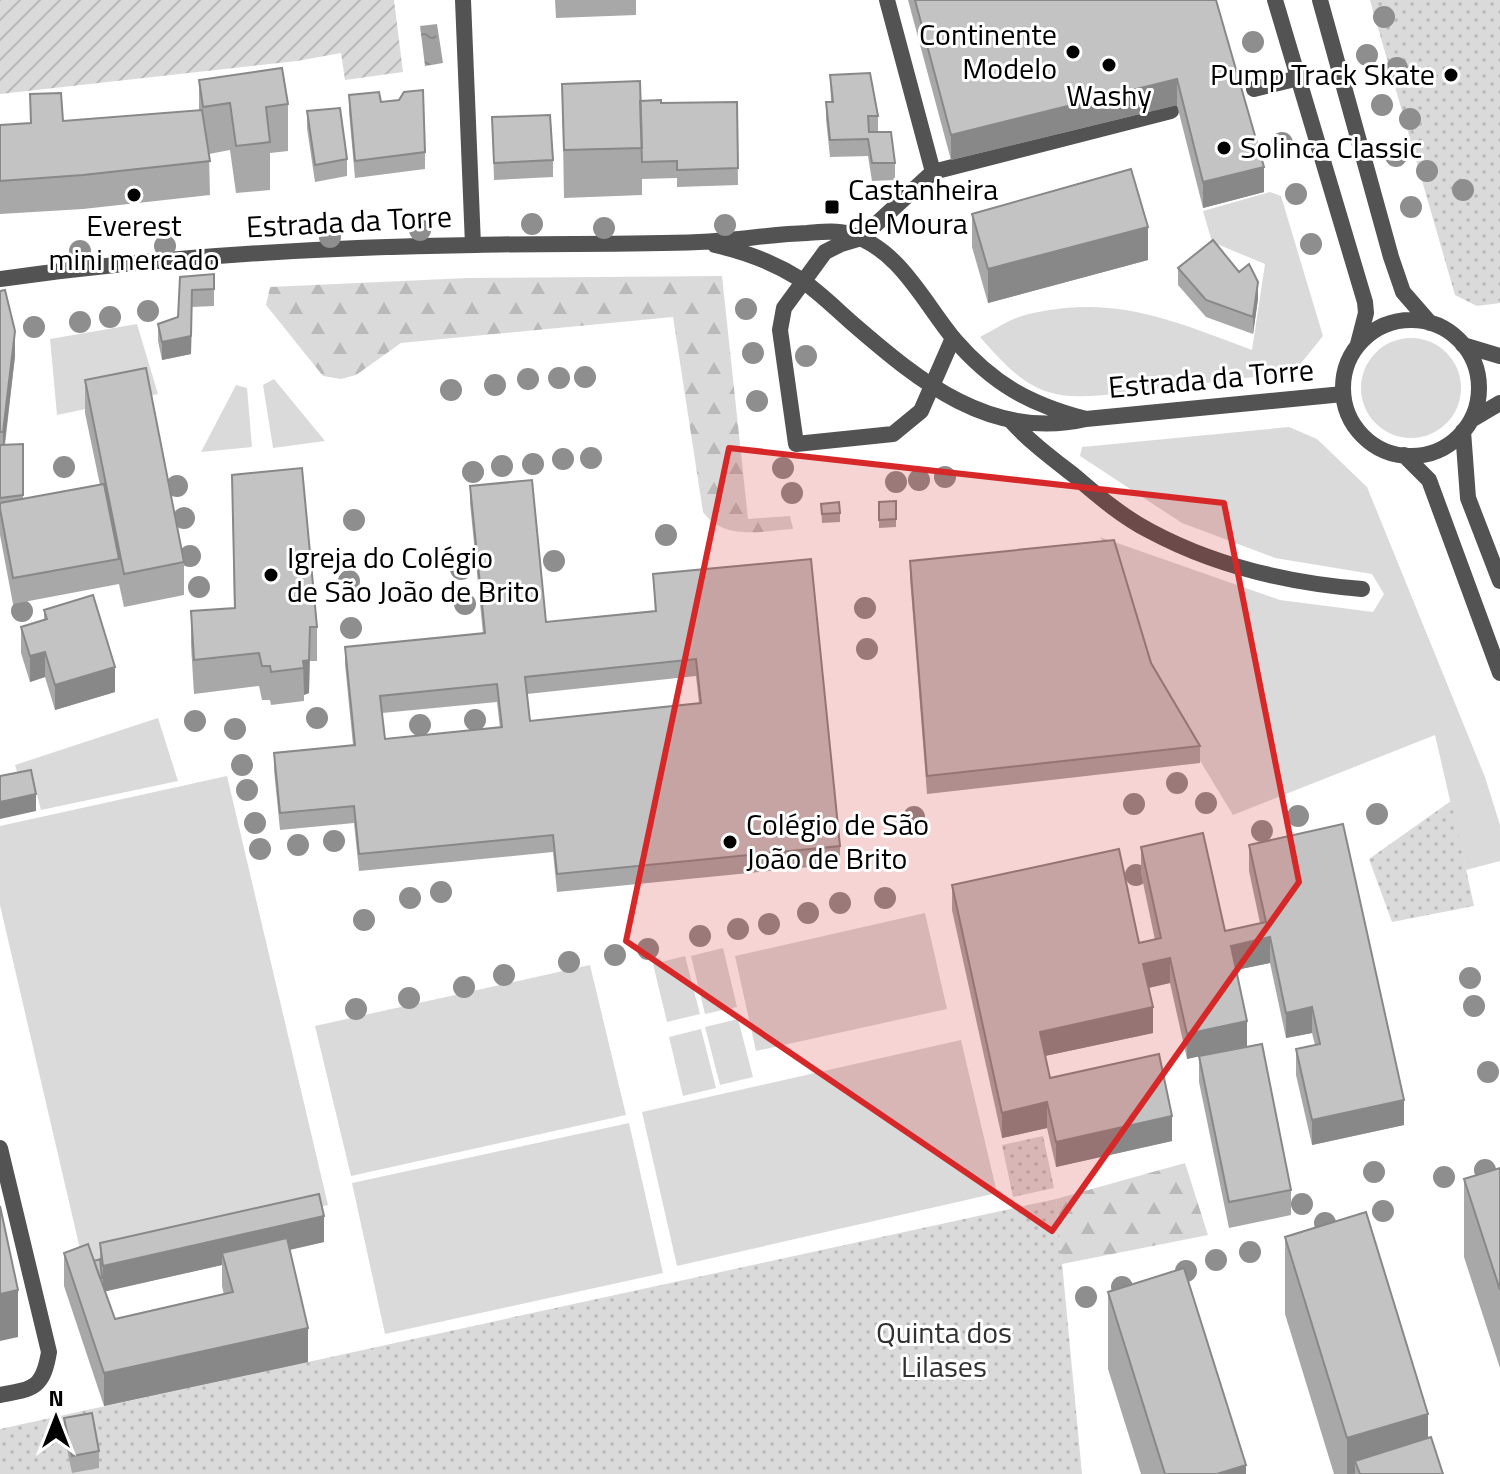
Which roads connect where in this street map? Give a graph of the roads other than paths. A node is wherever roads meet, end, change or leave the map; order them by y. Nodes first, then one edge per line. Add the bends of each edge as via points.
1 (463, 0) edge
2 (887, 0) edge
3 (1275, 0) edge
4 (1320, 0) edge
5 (1299, 78) junction
6 (1254, 89) dead end
7 (1171, 111) dead end
8 (933, 172) junction
9 (861, 238) junction
10 (701, 242) junction
11 (473, 245) junction
12 (0, 279) edge
13 (803, 281) junction
14 (1430, 323) junction
15 (953, 338) junction
16 (1358, 345) junction
17 (1463, 345) junction
18 (1500, 356) edge
19 (932, 387) junction
20 (1343, 394) junction
21 (1500, 403) edge
22 (1086, 419) junction
23 (1011, 421) junction
24 (1467, 425) junction
25 (1404, 455) junction
26 (1500, 581) edge
27 (1362, 589) dead end
28 (1500, 673) edge
29 (0, 1148) edge
30 (0, 1395) edge

1 - 11 street
2 - 8 street
3 - 5 street
4 - 14 street via 1391,257 1403,292
5 - 6 street
5 - 16 street via 1365,302
7 - 8 street
8 - 9 street
9 - 10 street, Estrada da Torre via 834,232
9 - 13 street via 825,252
9 - 15 street, Estrada da Torre via 894,262
10 - 11 street, Estrada da Torre
10 - 13 street, Estrada da Torre via 744,252
11 - 12 street, Estrada da Torre via 234,255
13 - 19 street, Estrada da Torre
13 - 19 street via 784,308 780,330 796,444 893,434 921,411
14 - 16 street via 1391,323
14 - 17 street
15 - 19 street
15 - 22 street, Estrada da Torre via 1015,393
16 - 20 street via 1345,368
17 - 18 street
17 - 24 street via 1479,381
19 - 23 street, Estrada da Torre
20 - 22 street, Estrada da Torre
20 - 25 street via 1358,431 1378,447
21 - 24 street
22 - 23 street, Estrada da Torre via 1058,426
23 - 27 street via 1112,507 1150,531 1228,565 1290,581
24 - 25 street via 1443,447
24 - 26 street via 1468,498
25 - 28 street via 1429,480
29 - 30 street via 49,1352 45,1375 32,1389

